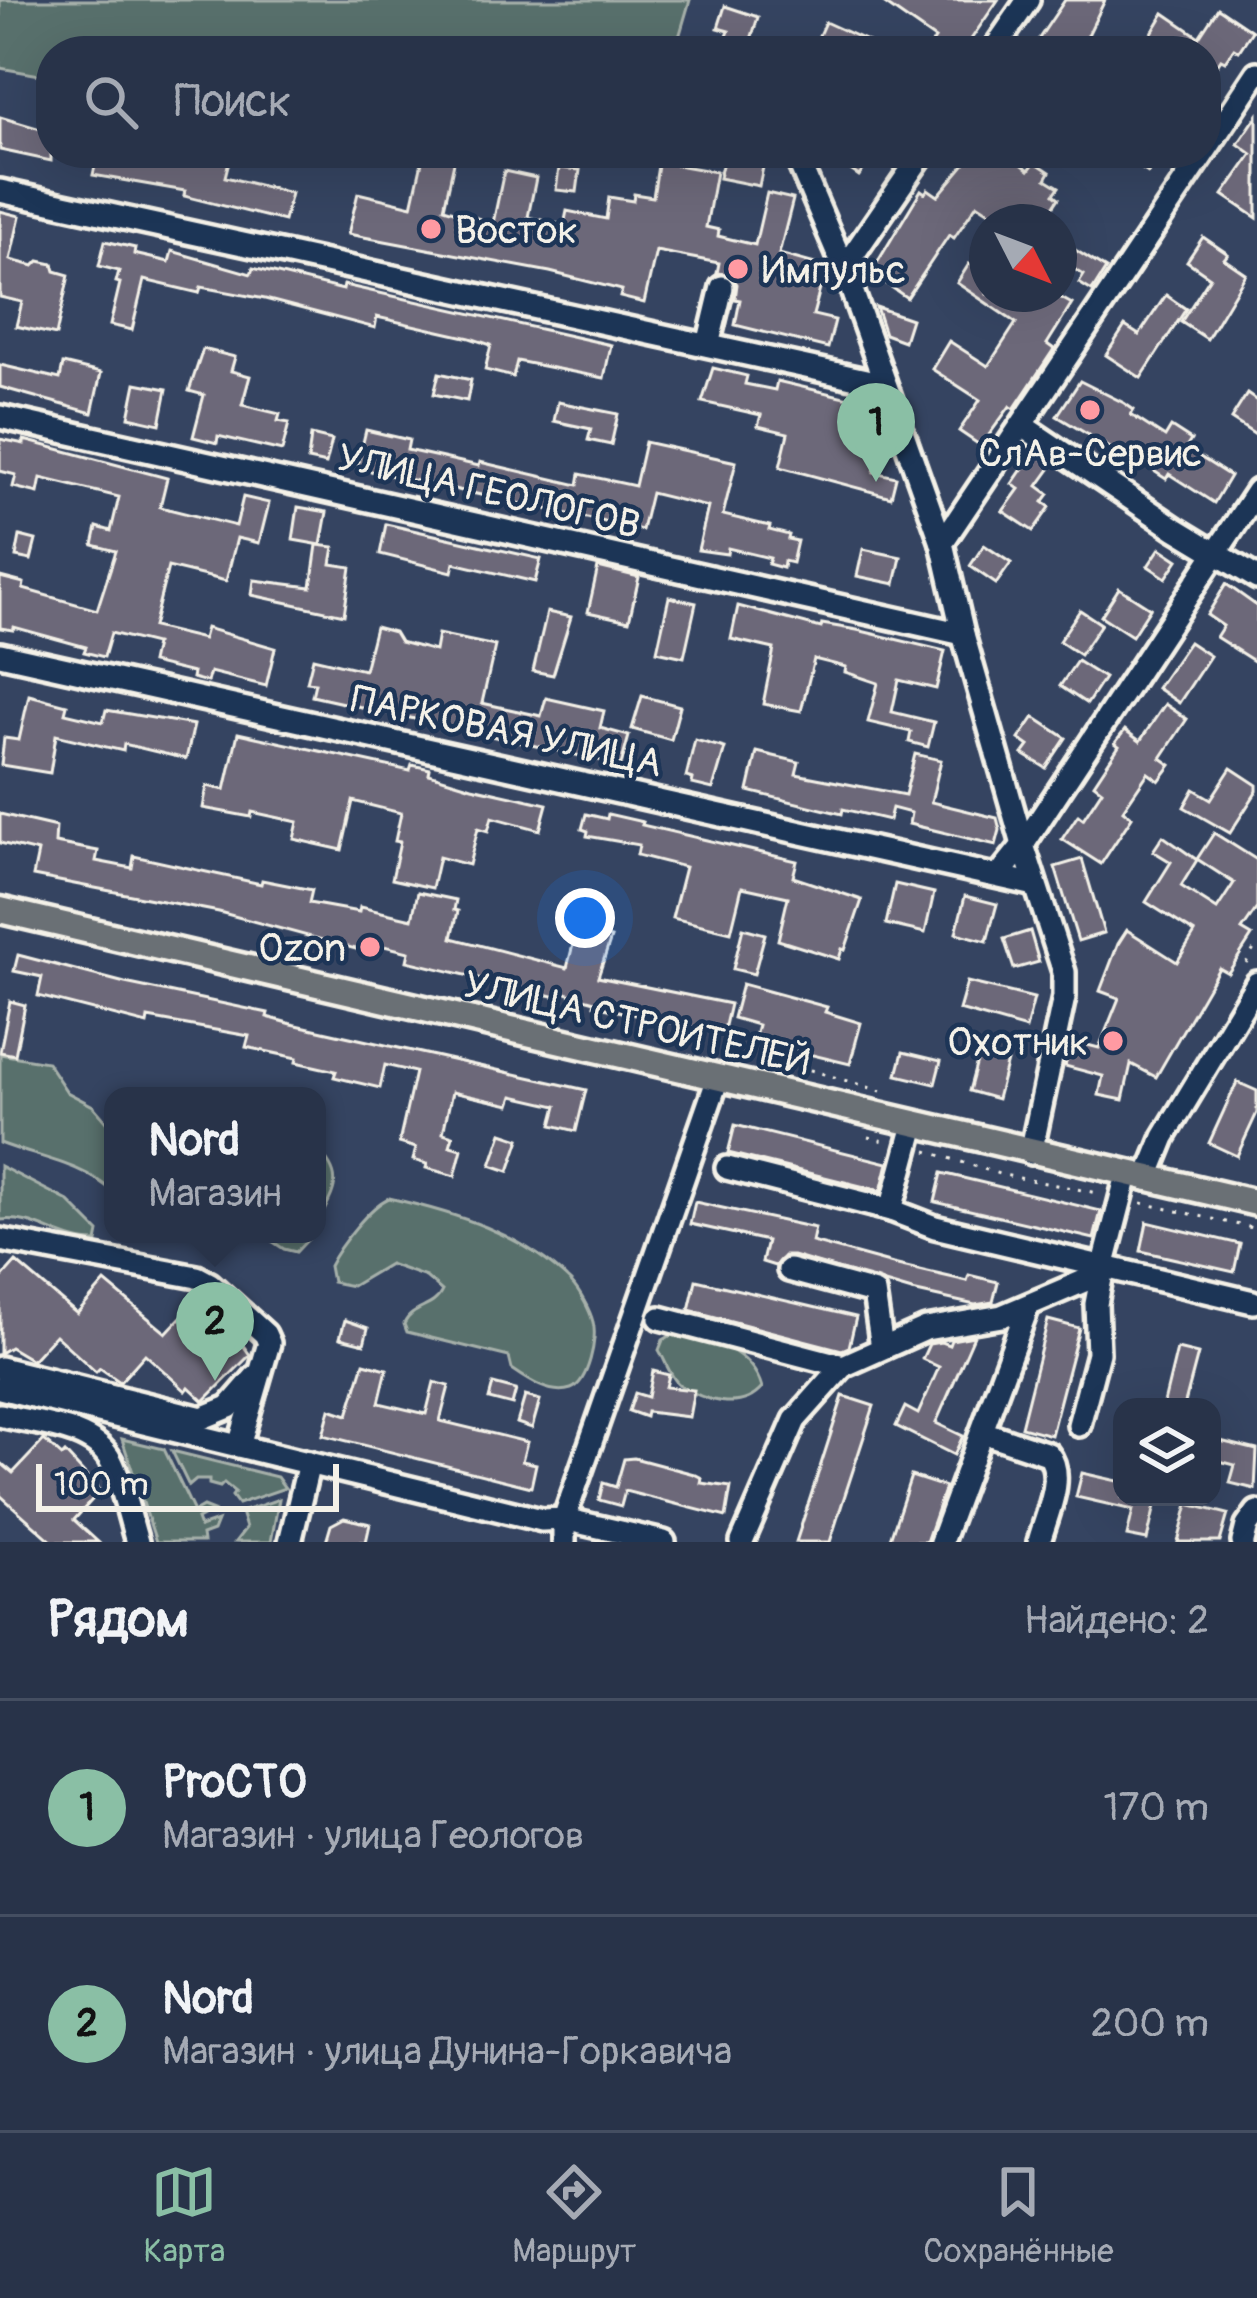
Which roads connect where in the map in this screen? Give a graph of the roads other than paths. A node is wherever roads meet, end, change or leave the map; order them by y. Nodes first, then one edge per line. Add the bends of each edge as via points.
1 (1028, 0) edge
2 (1003, 36) edge
3 (1257, 74) edge
4 (1221, 128) edge
5 (801, 168) edge
6 (913, 168) edge
7 (1194, 168) edge
8 (0, 191) edge
9 (844, 268) junction
10 (722, 287) dead end
11 (708, 345) junction
12 (884, 383) junction
13 (0, 417) edge
14 (1023, 426) junction
15 (1257, 491) edge
16 (942, 543) junction
17 (1216, 554) junction
18 (1257, 578) edge
19 (963, 634) junction
20 (0, 654) edge
21 (1023, 845) junction
22 (999, 875) junction
23 (1035, 885) junction
24 (0, 910) edge
25 (1257, 983) edge
26 (718, 1078) junction
27 (911, 1136) junction
28 (1031, 1153) junction
29 (727, 1168) dead end
30 (1131, 1184) junction
31 (1257, 1204) edge
32 (891, 1210) junction
33 (0, 1240) edge
34 (1103, 1268) junction
35 (789, 1270) dead end
36 (1256, 1297) edge
37 (1028, 1306) junction
38 (660, 1318) dead end
39 (882, 1348) junction
40 (843, 1366) junction
41 (0, 1368) edge
42 (0, 1388) edge
43 (239, 1410) junction
44 (0, 1415) edge
45 (1079, 1425) dead end
46 (982, 1432) junction
47 (239, 1446) junction
48 (310, 1463) junction
49 (1257, 1512) edge
50 (564, 1519) junction
51 (606, 1535) edge
52 (137, 1542) edge
53 (290, 1542) edge
54 (564, 1542) edge
55 (664, 1542) edge
56 (742, 1542) edge
57 (941, 1542) edge
58 (1039, 1542) edge
59 (1243, 1542) edge

1 - 2 street
3 - 4 street
5 - 9 street
6 - 9 street
7 - 14 street
8 - 11 street
9 - 12 street
10 - 11 street
11 - 12 street
12 - 16 street
13 - 19 street, УЛИЦА ГЕОЛОГОВ
14 - 16 street
14 - 17 street
15 - 17 street
16 - 19 street
17 - 18 street
17 - 21 street
19 - 21 street
20 - 22 street, ПАРКОВАЯ УЛИЦА
21 - 22 street
21 - 23 street
22 - 23 street, ПАРКОВАЯ УЛИЦА
23 - 28 street via 1066,985
24 - 26 main road, УЛИЦА СТРОИТЕЛЕЙ
25 - 30 street
26 - 27 main road, УЛИЦА СТРОИТЕЛЕЙ
26 - 50 street
27 - 28 main road, УЛИЦА СТРОИТЕЛЕЙ
27 - 32 street
28 - 30 main road, УЛИЦА СТРОИТЕЛЕЙ
29 - 32 street
30 - 31 main road, УЛИЦА СТРОИТЕЛЕЙ
30 - 34 street
32 - 34 street
33 - 43 street via 210,1284 269,1343
34 - 36 street
34 - 37 street
34 - 45 street via 1098,1353
35 - 39 street via 874,1293
37 - 39 street via 950,1322
37 - 46 street
38 - 40 street
39 - 40 street
40 - 56 street via 796,1420
41 - 43 street via 202,1418
42 - 47 street
43 - 47 street
44 - 52 street via 99,1446 112,1462
46 - 57 street
46 - 58 street via 1053,1459 1056,1479
47 - 48 street
48 - 50 street
48 - 53 street
49 - 59 street
50 - 51 street
50 - 54 street
51 - 55 street

